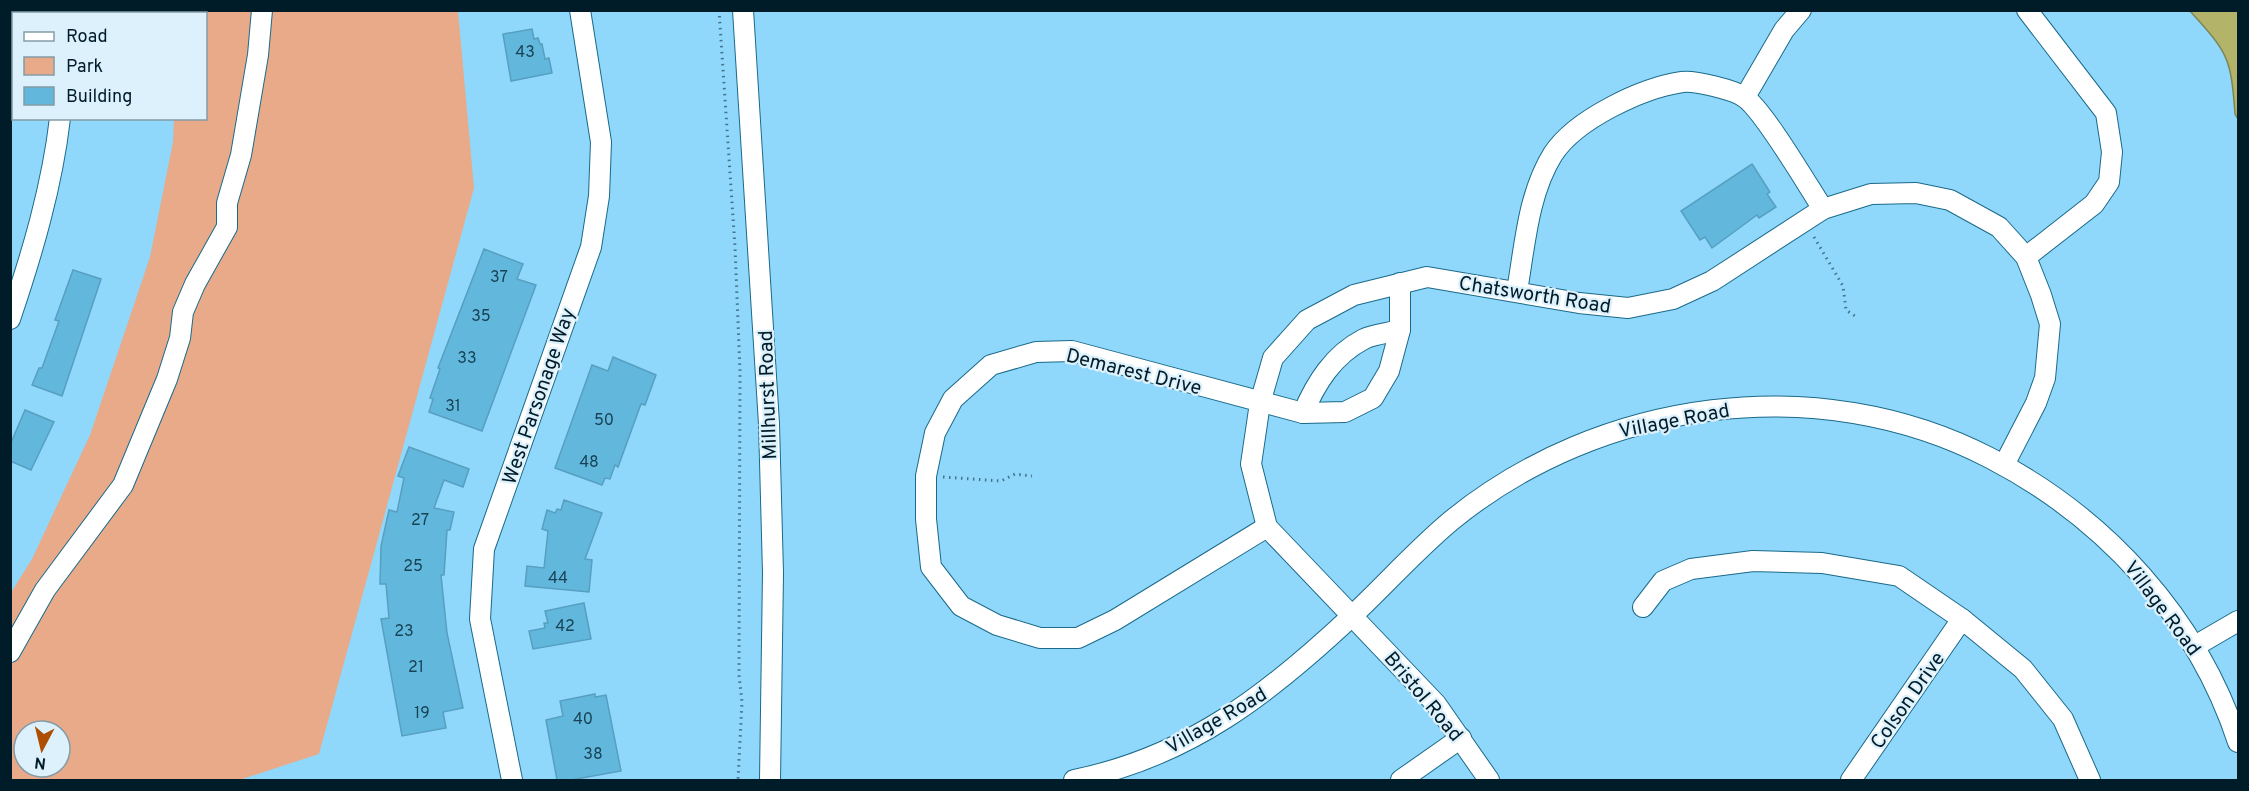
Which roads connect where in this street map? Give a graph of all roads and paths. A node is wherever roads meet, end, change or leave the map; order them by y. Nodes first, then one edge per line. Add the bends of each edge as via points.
1 (262, 10) edge
2 (580, 10) edge
3 (719, 10) edge
4 (743, 10) edge
5 (1801, 10) edge
6 (2027, 10) edge
7 (1745, 97) junction
8 (60, 120) edge
9 (1823, 209) junction
10 (1804, 220) junction
11 (2026, 257) junction
12 (1400, 283) junction
13 (1517, 291) junction
14 (1855, 316) dead end
15 (10, 319) edge
16 (1400, 330) junction
17 (1260, 403) junction
18 (1303, 413) junction
19 (2004, 465) junction
20 (926, 476) junction
21 (1032, 476) dead end
22 (1267, 527) junction
23 (1643, 607) dead end
24 (1353, 615) junction
25 (1962, 619) junction
26 (2238, 621) edge
27 (2195, 646) junction
28 (10, 652) edge
29 (1461, 738) junction
30 (2238, 742) edge
31 (512, 780) edge
32 (738, 780) edge
33 (770, 780) edge
34 (1074, 780) edge
35 (1401, 780) edge
36 (1489, 780) edge
37 (1851, 780) edge
38 (2090, 780) edge

1 - 28 street via 258,55 241,155 228,202 227,227 183,312 180,338 167,379 123,486 45,590
2 - 31 street, West Parsonage Way via 601,142 599,196 591,247 484,549 480,620
3 - 32 path via 740,371 742,702
4 - 33 street, Millhurst Road via 769,424 773,573
5 - 7 street via 1784,30
6 - 11 street via 2106,113 2112,152 2109,182 2094,204
7 - 9 street
7 - 13 street via 1684,81 1644,93 1588,119 1554,153 1533,200
8 - 15 street via 53,167 27,271
9 - 10 street, Chatsworth Road
9 - 11 street, Chatsworth Road via 1871,194 1916,193 1950,200 1999,227
10 - 13 street, Chatsworth Road via 1712,281 1673,298 1628,308
10 - 14 path via 1843,286 1846,310
11 - 19 street, Chatsworth Road via 2050,324 2050,352 2036,403
12 - 13 street, Chatsworth Road via 1426,277
12 - 16 street, Demarest Drive
12 - 17 street, Chatsworth Road via 1353,295 1307,320 1273,358
16 - 18 street via 1365,339 1341,355 1315,384
16 - 18 street, Demarest Drive via 1389,371 1373,398 1345,412
17 - 18 street, Demarest Drive
17 - 20 street, Demarest Drive via 1072,351 1036,352 990,365 953,399 935,433
17 - 22 street, Chatsworth Road via 1251,464
19 - 24 street, Village Road via 1922,430 1825,410 1737,408 1642,423 1560,452 1483,496 1448,523
19 - 27 street, Village Road via 2067,505 2124,555 2151,584
20 - 21 path via 1001,481 1015,474
20 - 22 street, Demarest Drive via 931,567 961,606 997,625 1040,638 1078,638 1115,620
22 - 24 street
23 - 25 street via 1663,581 1691,569 1753,561 1822,563 1899,576
24 - 29 street, Bristol Road via 1436,704
24 - 34 street, Village Road via 1276,685 1241,710 1161,753
25 - 37 street, Colson Drive
25 - 38 street via 2023,669 2063,718
26 - 27 street
27 - 30 street, Village Road
29 - 35 street
29 - 36 street, Bristol Road

